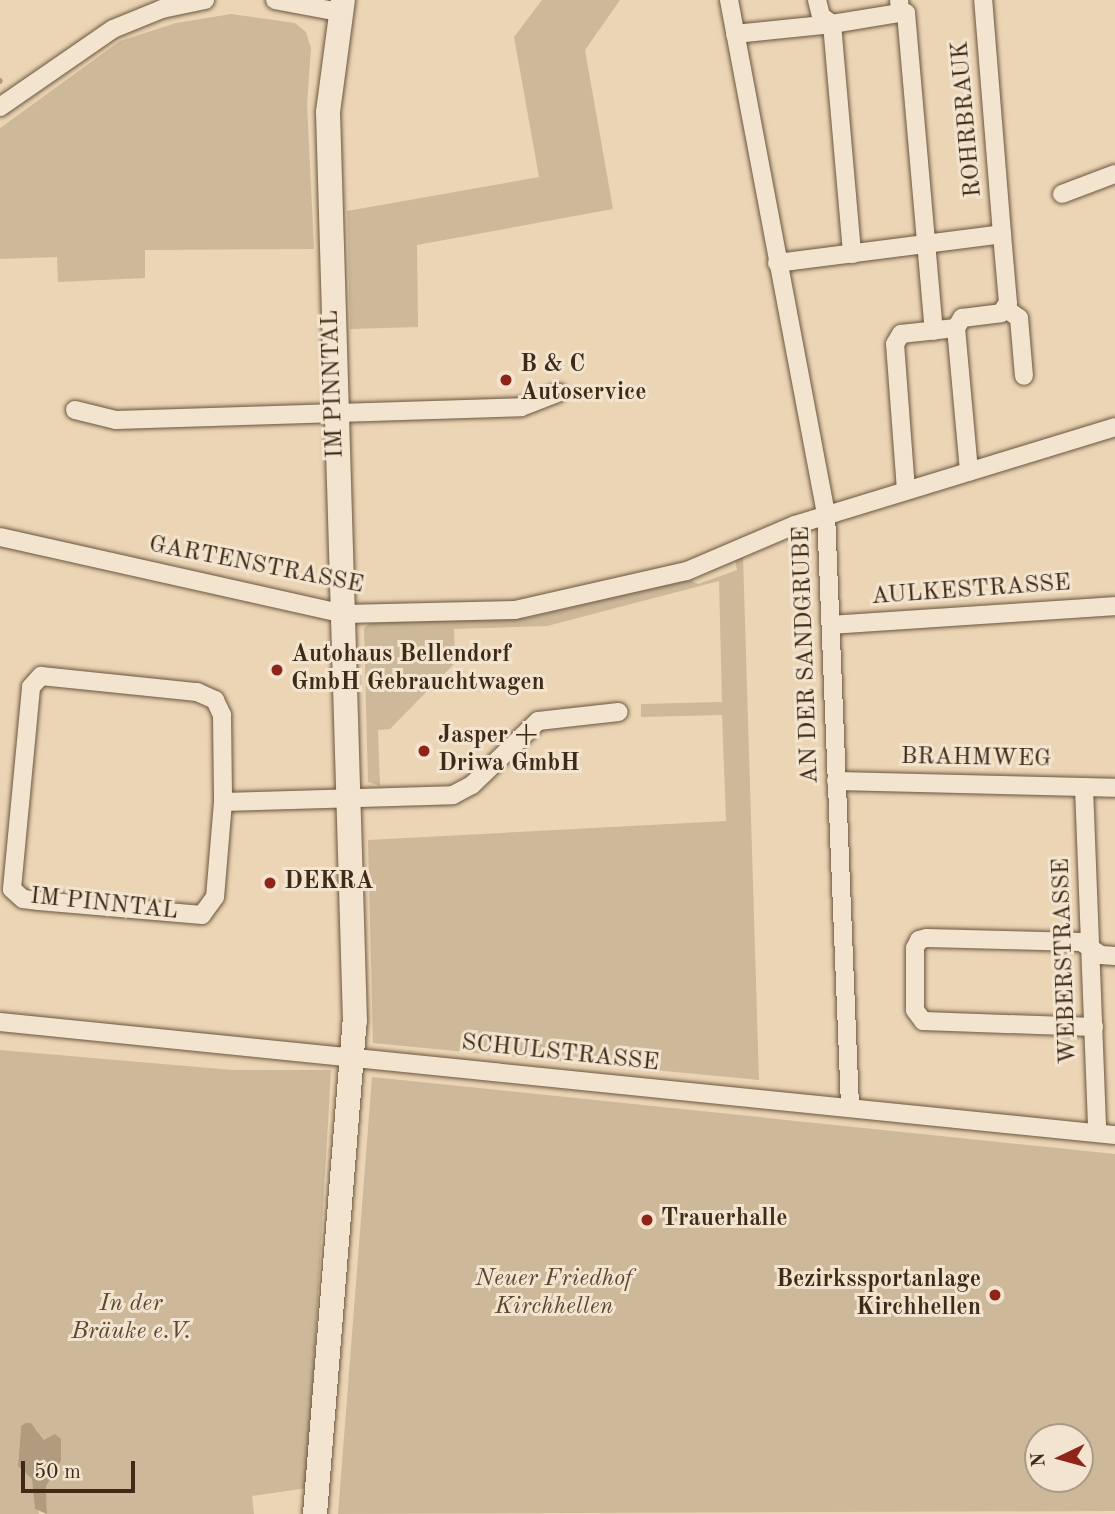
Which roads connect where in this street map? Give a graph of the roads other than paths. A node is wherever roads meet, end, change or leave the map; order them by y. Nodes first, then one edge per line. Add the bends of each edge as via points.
1 (205, 0) edge
2 (275, 0) edge
3 (729, 0) edge
4 (817, 0) edge
5 (983, 0) edge
6 (161, 5) edge
7 (341, 6) edge
8 (899, 7) edge
9 (832, 24) junction
10 (735, 34) junction
11 (0, 107) edge
12 (1115, 174) edge
13 (1062, 194) dead end
14 (1002, 234) junction
15 (925, 242) junction
16 (852, 254) junction
17 (777, 262) junction
18 (1005, 308) junction
19 (956, 328) junction
20 (934, 331) junction
21 (1024, 376) dead end
22 (558, 393) dead end
23 (75, 410) dead end
24 (335, 413) junction
25 (1115, 427) edge
26 (969, 471) junction
27 (906, 490) junction
28 (826, 514) junction
29 (0, 537) edge
30 (1115, 606) edge
31 (344, 614) junction
32 (831, 625) junction
33 (618, 712) dead end
34 (836, 781) junction
35 (1084, 786) junction
36 (1115, 788) edge
37 (350, 799) junction
38 (223, 802) junction
39 (1091, 949) junction
40 (1115, 956) edge
41 (0, 1023) edge
42 (1094, 1027) junction
43 (353, 1058) junction
44 (850, 1107) junction
45 (1097, 1133) junction
46 (1115, 1135) edge
47 (316, 1514) edge

1 - 6 street
2 - 7 street
3 - 10 street, AN DER SANDGRUBE
4 - 9 street via 821,16
5 - 14 street, ROHRBRAUK
6 - 11 street via 113,29
7 - 24 main road, IM PINNTAL via 328,112
8 - 9 street
8 - 15 street via 906,13
9 - 10 street
9 - 16 street
10 - 17 street, AN DER SANDGRUBE
12 - 13 street
14 - 15 street
14 - 18 street, ROHRBRAUK
15 - 16 street via 912,249
15 - 20 street
16 - 17 street
17 - 28 street, AN DER SANDGRUBE
18 - 19 street via 1001,313 962,318
18 - 21 street via 1019,318
19 - 20 street
19 - 26 street
20 - 27 street via 901,334 895,344
22 - 24 street via 521,407
23 - 24 street via 116,419
24 - 31 main road, IM PINNTAL
25 - 26 street, GARTENSTRASSE
26 - 27 street, GARTENSTRASSE
27 - 28 street, GARTENSTRASSE
28 - 31 street, GARTENSTRASSE via 687,571 541,606
28 - 32 street, AN DER SANDGRUBE
29 - 31 street, GARTENSTRASSE
30 - 32 street, AULKESTRASSE
31 - 37 main road, IM PINNTAL
32 - 34 street, AN DER SANDGRUBE
33 - 37 street via 538,721 472,785 453,795
34 - 35 street, BRAHMWEG
34 - 44 street, AN DER SANDGRUBE
35 - 36 street, BRAHMWEG
35 - 39 street, WEBERSTRASSE
37 - 38 street
37 - 43 main road, IM PINNTAL
38 - 38 street, IM PINNTAL via 215,897 202,915 31,900 12,889 31,687 41,676 197,692 215,700 222,715
39 - 40 street
39 - 42 street, WEBERSTRASSE
39 - 42 street via 1081,942 922,938 915,948 915,1010 918,1017 930,1022
41 - 43 street, SCHULSTRASSE
42 - 45 street, WEBERSTRASSE
43 - 44 street, SCHULSTRASSE
43 - 47 main road, IM PINNTAL
44 - 45 street, SCHULSTRASSE
45 - 46 street, SCHULSTRASSE

